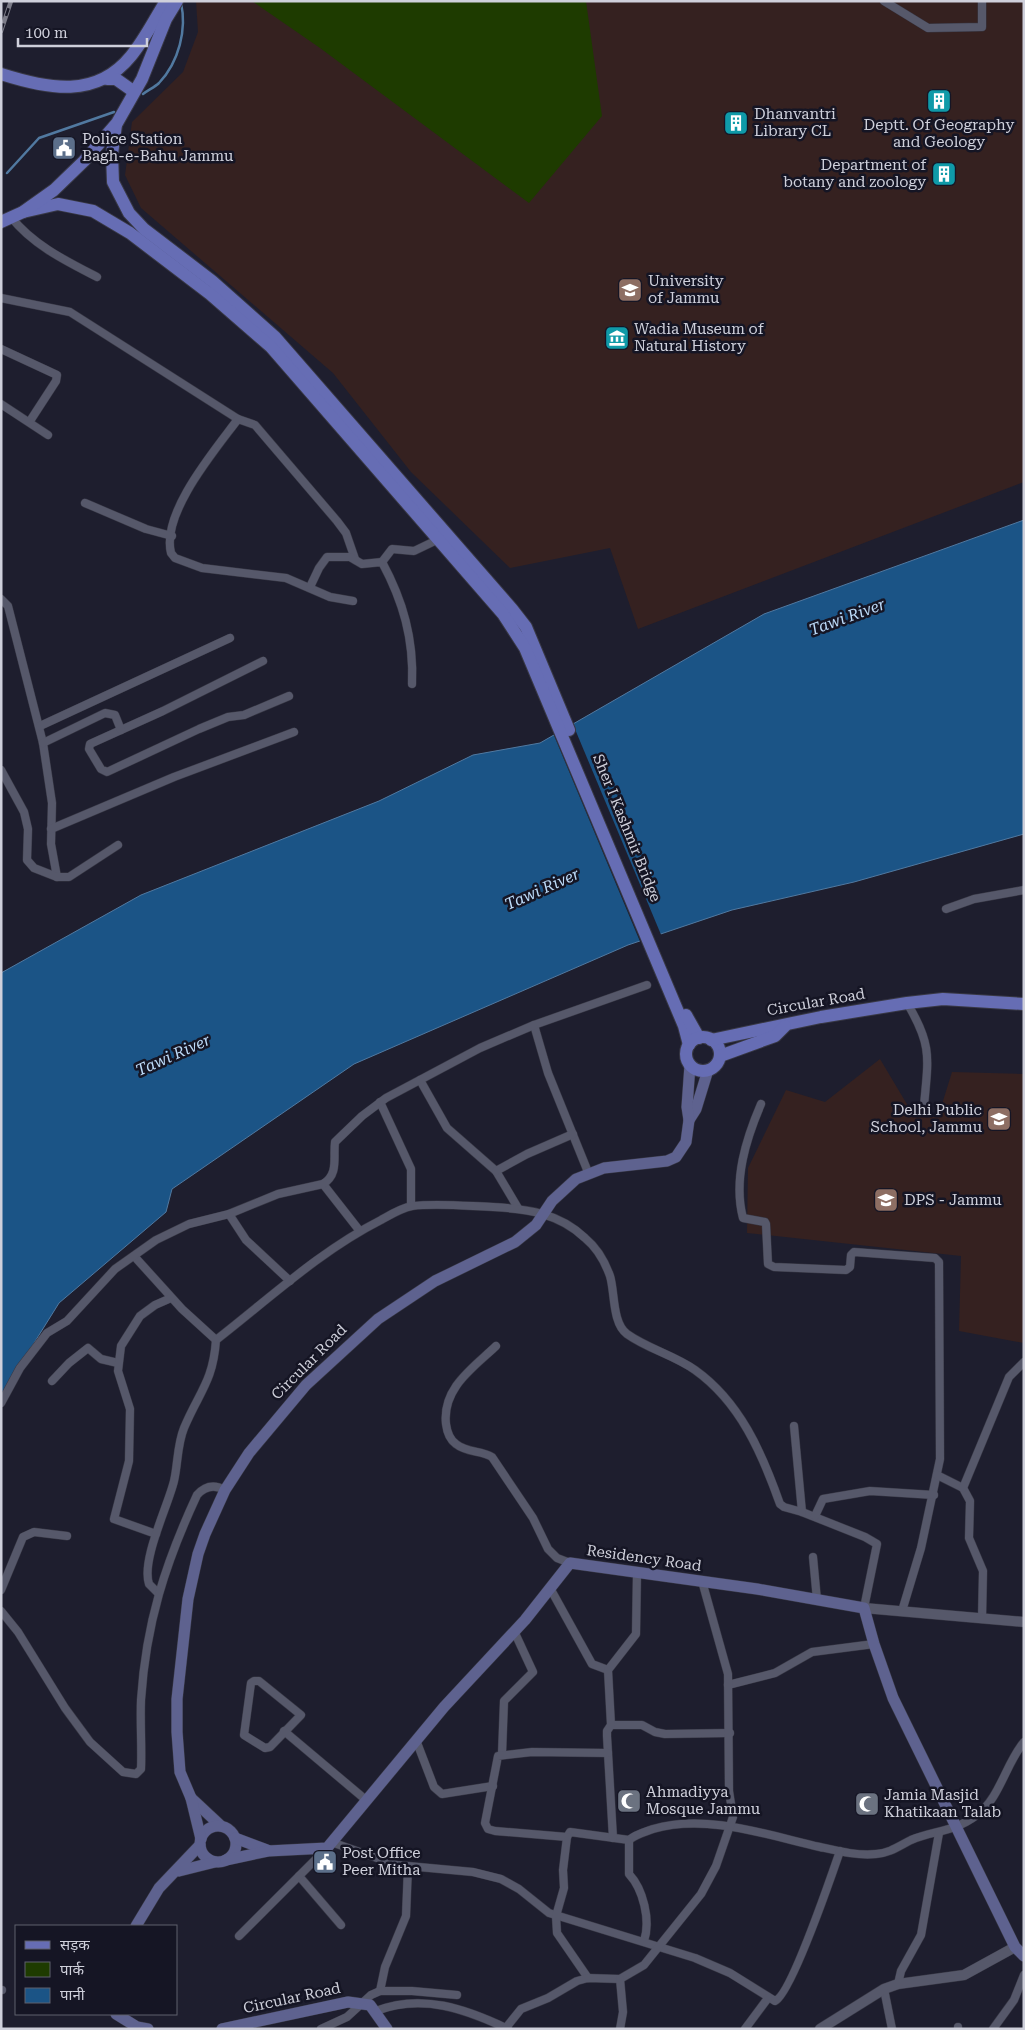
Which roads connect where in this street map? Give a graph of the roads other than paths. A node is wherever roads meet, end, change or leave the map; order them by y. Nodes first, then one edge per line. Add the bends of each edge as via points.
1 (166, 1) edge
2 (177, 1) edge
3 (884, 1) edge
4 (982, 1) edge
5 (162, 17) junction
6 (1, 74) edge
7 (106, 79) junction
8 (133, 91) junction
9 (116, 125) junction
10 (11, 217) edge
11 (97, 277) dead end
12 (1, 298) edge
13 (1, 350) edge
14 (1, 404) edge
15 (238, 418) junction
16 (30, 421) junction
17 (48, 435) dead end
18 (85, 503) dead end
19 (172, 536) junction
20 (437, 540) junction
21 (355, 559) junction
22 (374, 563) junction
23 (310, 587) junction
24 (1, 599) edge
25 (353, 601) dead end
26 (230, 638) dead end
27 (529, 646) junction
28 (263, 660) dead end
29 (412, 684) dead end
30 (289, 696) dead end
31 (40, 726) junction
32 (121, 730) junction
33 (294, 732) dead end
34 (43, 742) junction
35 (1, 770) edge
36 (51, 829) junction
37 (118, 845) dead end
38 (57, 877) junction
39 (1024, 890) edge
40 (946, 909) dead end
41 (647, 985) dead end
42 (928, 1002) junction
43 (907, 1003) junction
44 (1024, 1004) edge
45 (1024, 1011) edge
46 (534, 1025) junction
47 (785, 1026) junction
48 (700, 1041) junction
49 (720, 1056) junction
50 (690, 1065) junction
51 (708, 1070) junction
52 (420, 1080) junction
53 (380, 1102) junction
54 (761, 1104) dead end
55 (924, 1106) dead end
56 (689, 1120) junction
57 (573, 1134) junction
58 (496, 1171) junction
59 (588, 1172) junction
60 (323, 1184) junction
61 (411, 1206) junction
62 (518, 1208) junction
63 (544, 1213) junction
64 (229, 1214) junction
65 (359, 1230) junction
66 (134, 1256) junction
67 (290, 1281) junction
68 (171, 1298) junction
69 (216, 1340) junction
70 (496, 1346) dead end
71 (1024, 1362) edge
72 (118, 1364) junction
73 (52, 1381) dead end
74 (1, 1403) edge
75 (794, 1426) dead end
76 (937, 1475) junction
77 (963, 1488) junction
78 (225, 1490) junction
79 (934, 1495) junction
80 (802, 1512) junction
81 (815, 1516) junction
82 (156, 1534) junction
83 (67, 1536) dead end
84 (813, 1557) dead end
85 (570, 1563) junction
86 (637, 1572) junction
87 (702, 1581) junction
88 (550, 1588) junction
89 (1, 1590) edge
90 (158, 1593) junction
91 (817, 1600) junction
92 (864, 1608) junction
93 (1, 1611) edge
94 (902, 1611) junction
95 (982, 1619) junction
96 (1024, 1622) edge
97 (514, 1631) junction
98 (874, 1644) junction
99 (608, 1670) junction
100 (728, 1685) junction
101 (611, 1725) junction
102 (284, 1731) junction
103 (730, 1733) junction
104 (416, 1740) junction
105 (1024, 1742) edge
106 (608, 1753) junction
107 (502, 1754) junction
108 (493, 1786) junction
109 (191, 1798) junction
110 (366, 1800) junction
111 (221, 1826) junction
112 (731, 1828) junction
113 (956, 1828) junction
114 (939, 1833) junction
115 (567, 1837) junction
116 (235, 1838) junction
117 (613, 1838) junction
118 (629, 1840) junction
119 (201, 1842) junction
120 (329, 1845) junction
121 (268, 1851) junction
122 (840, 1851) junction
123 (220, 1861) junction
124 (408, 1867) junction
125 (175, 1872) junction
126 (299, 1876) junction
127 (556, 1916) junction
128 (137, 1925) edge
129 (341, 1925) dead end
130 (239, 1936) dead end
131 (644, 1940) junction
132 (1019, 1944) edge
133 (659, 1946) junction
134 (1024, 1956) edge
135 (1024, 1975) edge
136 (588, 1978) junction
137 (620, 1978) junction
138 (898, 1984) junction
139 (884, 1989) junction
140 (380, 1991) junction
141 (457, 1995) dead end
142 (768, 1998) junction
143 (362, 2002) junction
144 (376, 2011) junction
145 (118, 2015) edge
146 (506, 2028) edge
147 (148, 2029) edge
148 (222, 2029) edge
149 (321, 2029) edge
150 (387, 2029) edge
151 (620, 2029) edge
152 (745, 2029) edge
153 (820, 2029) edge
154 (892, 2029) edge
155 (993, 2029) edge

1 - 5 main road
2 - 5 main road
3 - 4 street via 928,28 982,27
5 - 7 main road via 131,56
5 - 8 main road via 142,79
6 - 7 main road via 64,87 88,85
7 - 8 main road via 116,79
8 - 9 main road
9 - 10 main road via 54,190
9 - 27 main road via 113,182 129,213 274,337 512,609 526,627
10 - 11 street via 29,237
10 - 20 main road via 58,204 93,210 130,233 210,294 272,347
12 - 15 street via 70,312
13 - 16 street via 57,375
14 - 16 street
15 - 19 street via 184,494
15 - 21 street via 261,430 341,527
16 - 17 street
18 - 19 street via 146,529
19 - 23 street via 171,553 190,564 286,578
20 - 22 street via 421,549 392,549
20 - 27 main road
21 - 22 street via 360,563
21 - 23 street via 344,556 324,558
22 - 29 street via 393,583 407,624 413,656
23 - 25 street via 330,597
24 - 31 street via 8,606
26 - 31 street
27 - 48 main road, Sher I Kashmir Bridge via 687,1025
28 - 32 street
30 - 32 street via 244,715 213,723 104,771 88,745
31 - 34 street
32 - 34 street via 115,715 105,713
33 - 36 street via 174,777
34 - 36 street via 52,803
35 - 38 street via 26,821 28,860 34,868
36 - 38 street
37 - 38 street via 69,877
39 - 40 street via 974,899
41 - 46 street
42 - 43 main road, Circular Road
42 - 44 main road, Circular Road
42 - 45 main road, Circular Road via 944,1007
43 - 47 main road, Circular Road
43 - 55 street via 928,1048
46 - 52 street via 480,1048
46 - 57 street via 546,1068
47 - 48 main road, Circular Road
47 - 49 main road via 775,1036
48 - 49 main road via 719,1050
48 - 50 main road via 686,1054
49 - 51 main road via 716,1065
50 - 51 main road via 702,1071
50 - 56 main road
51 - 56 main road via 696,1109
52 - 53 street
52 - 58 street via 450,1132
53 - 60 street via 335,1142 333,1171
53 - 61 street via 411,1169
54 - 76 street via 746,1142 740,1188 743,1218 766,1224 766,1261 770,1266 846,1270 854,1252 936,1258 939,1262 940,1459
56 - 59 main road, Circular Road via 686,1142 676,1157
57 - 58 street
57 - 59 street
58 - 62 street
59 - 63 main road, Circular Road via 564,1188
60 - 64 street via 278,1194
60 - 65 street
61 - 62 street
61 - 65 street
62 - 63 street
63 - 78 main road, Circular Road via 536,1225 515,1242 436,1281 355,1338 278,1417
63 - 80 street via 572,1227 596,1250 609,1274 618,1321 626,1333 672,1356 711,1382 740,1414 780,1504
64 - 66 street via 183,1226
64 - 67 street via 246,1240
65 - 67 street
66 - 68 street
66 - 74 street via 105,1278 67,1321 47,1332 20,1368
67 - 69 street
68 - 69 street
68 - 72 street via 140,1316 121,1346
69 - 82 street via 210,1379 184,1430 173,1483
70 - 85 street via 451,1392 446,1410 448,1433 458,1446 492,1457 533,1518 548,1549 557,1558
71 - 77 street via 1009,1377
72 - 73 street via 101,1359 88,1348
72 - 82 street via 131,1414 129,1461 114,1519
75 - 80 street
76 - 77 street
76 - 79 street
77 - 95 street via 970,1501 968,1528 971,1545 984,1571
78 - 90 street via 212,1486 197,1495
78 - 109 main road, Circular Road via 203,1540 192,1576 179,1674 176,1716 178,1764
79 - 81 street via 870,1491 828,1497 823,1499
79 - 94 street
80 - 81 street
81 - 92 street via 877,1544
82 - 90 street via 148,1579 151,1588
83 - 89 street via 38,1532 23,1537
84 - 91 street
85 - 86 main road, Residency Road
85 - 88 main road, Residency Road
86 - 87 main road, Residency Road
86 - 99 street via 636,1634
87 - 91 main road, Residency Road
87 - 100 street via 727,1666
88 - 97 main road, Residency Road
88 - 99 street via 592,1664
90 - 93 street via 150,1623 141,1698 140,1769 133,1775 123,1772 90,1742
91 - 92 main road, Residency Road
92 - 94 street, Residency Road
92 - 98 main road
94 - 95 street, Residency Road
95 - 96 street, Residency Road
97 - 104 main road, Residency Road
97 - 107 street via 533,1672 504,1701
98 - 100 street via 812,1652 774,1673
98 - 113 main road via 893,1698
99 - 101 street
100 - 103 street
101 - 103 street via 642,1725 660,1734
101 - 106 street via 607,1731
102 - 102 street via 301,1714 259,1681 254,1681 251,1683 246,1737 265,1748 270,1747
102 - 110 street
103 - 112 street
104 - 108 street via 434,1787 442,1794
104 - 110 main road, Residency Road
105 - 113 street via 987,1805
106 - 107 street
106 - 117 street
107 - 108 street via 496,1758
108 - 115 street via 487,1804 485,1823 488,1829
109 - 111 main road
109 - 119 main road, Circular Road
110 - 120 main road, Residency Road
111 - 116 main road
111 - 119 main road via 209,1829
112 - 118 street via 706,1822 677,1824 650,1830
112 - 122 street
112 - 133 street via 701,1894
113 - 114 street
113 - 132 main road
114 - 122 street via 911,1840 886,1853
114 - 138 street via 921,1935 901,1971
115 - 117 street via 572,1832
115 - 127 street via 564,1888
116 - 121 main road
116 - 123 main road via 235,1850
117 - 118 street
118 - 131 street via 629,1874 636,1880 646,1916
119 - 123 main road via 205,1856
119 - 125 main road
120 - 121 main road
120 - 124 street
120 - 126 street
121 - 123 main road
122 - 142 street via 797,1967 779,1999
123 - 125 main road
124 - 127 street via 473,1872 501,1879
124 - 140 street via 406,1916 385,1967
125 - 128 main road via 152,1896
126 - 129 street
126 - 130 street
127 - 131 street
127 - 136 street via 557,1933
131 - 133 street
132 - 134 main road
132 - 138 street via 964,1976
133 - 137 street via 644,1965
133 - 142 street via 715,1966
135 - 155 street via 1014,2000
136 - 137 street
136 - 146 street via 521,2010
137 - 151 street via 624,2012
138 - 139 street
139 - 153 street
139 - 154 street
140 - 141 street
140 - 143 street
142 - 152 street
143 - 144 main road, Circular Road
143 - 148 main road, Circular Road via 338,2003
143 - 149 street via 347,2017
144 - 146 street via 397,2004 442,2004
144 - 150 main road, Circular Road
145 - 147 main road via 137,2027

